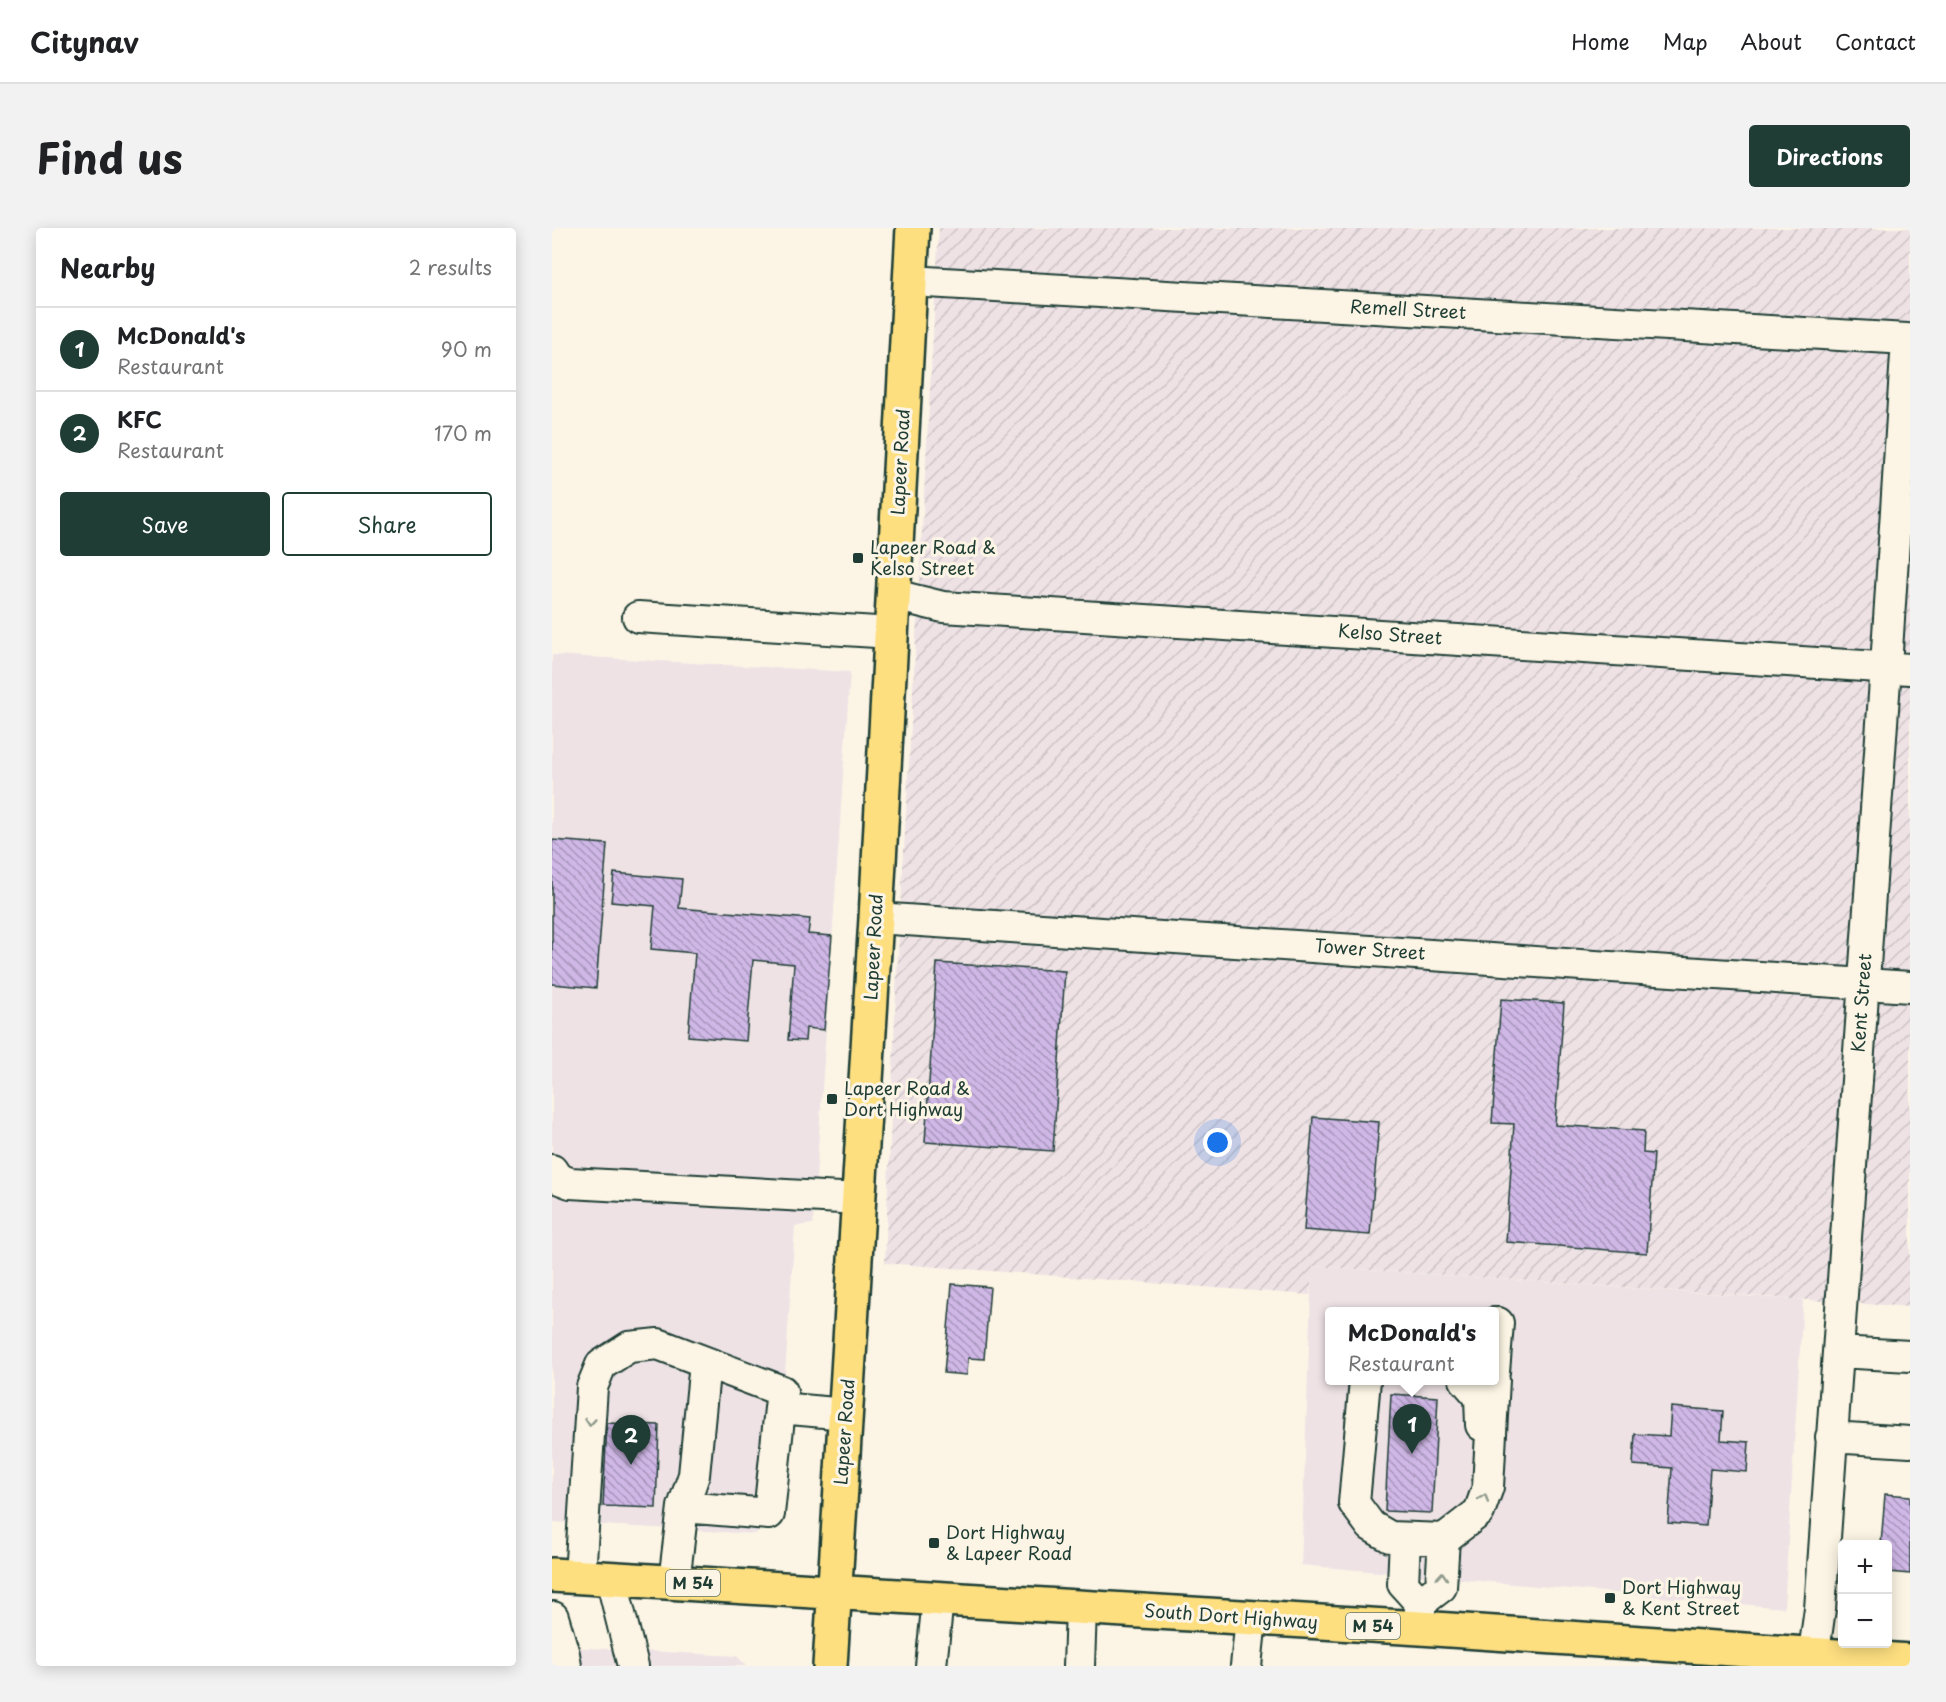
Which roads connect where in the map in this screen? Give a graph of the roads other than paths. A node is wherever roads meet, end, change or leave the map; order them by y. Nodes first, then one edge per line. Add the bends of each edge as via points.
1 (913, 228) edge
2 (910, 281) junction
3 (1907, 339) joint
4 (894, 595) junction
5 (638, 617) dead end
6 (892, 633) junction
7 (1898, 667) edge
8 (876, 918) junction
9 (1863, 983) junction
10 (1910, 987) edge
11 (552, 1170) edge
12 (859, 1199) junction
13 (1838, 1352) junction
14 (1910, 1356) edge
15 (705, 1362) junction
16 (1365, 1385) edge
17 (1379, 1385) edge
18 (1483, 1385) edge
19 (780, 1408) junction
20 (846, 1414) junction
21 (1831, 1437) junction
22 (1910, 1442) edge
23 (683, 1508) junction
24 (1371, 1526) junction
25 (1405, 1539) junction
26 (1444, 1539) junction
27 (581, 1576) edge
28 (674, 1582) junction
29 (835, 1592) junction
30 (938, 1599) junction
31 (1081, 1608) junction
32 (552, 1609) edge
33 (1420, 1616) junction
34 (552, 1618) edge
35 (1251, 1619) junction
36 (1813, 1660) edge
37 (1910, 1661) edge
38 (566, 1666) edge
39 (637, 1666) edge
40 (831, 1666) edge
41 (931, 1666) edge
42 (1079, 1666) edge
43 (1246, 1666) edge

1 - 2 main road, Lapeer Road
2 - 3 street, Remell Street
2 - 4 main road, Lapeer Road
3 - 7 street, Kent Street
4 - 6 main road, Lapeer Road
4 - 7 street, Kelso Street via 943,607
5 - 6 street
6 - 8 main road, Lapeer Road
7 - 9 street, Kent Street
8 - 9 street, Tower Street
8 - 12 main road, Lapeer Road
9 - 10 street, Tower Street
9 - 13 street, Kent Street
11 - 12 street via 557,1178 570,1182
12 - 20 main road, Lapeer Road
13 - 14 street
13 - 21 street, Kent Street
15 - 19 street via 782,1391
15 - 23 street via 694,1475
15 -> 27 street via 658,1344 629,1347 601,1365 592,1387
16 - 24 street via 1354,1503
17 - 24 street
26 -> 18 street via 1479,1512 1488,1487 1490,1450
19 - 20 street
19 - 23 street via 769,1514
20 - 29 main road, Lapeer Road
21 - 22 street
21 - 36 street, Kent Street
23 - 28 street
24 - 25 street via 1390,1537
25 - 26 street
25 - 33 street via 1403,1584
33 -> 26 street via 1441,1587
27 - 28 main road, South Dort Highway / M 54
27 - 39 street
28 - 29 main road, South Dort Highway / M 54
29 - 30 main road, South Dort Highway / M 54
29 - 40 main road, Lapeer Road
30 - 31 main road, South Dort Highway / M 54
30 - 41 street
31 - 35 main road, South Dort Highway / M 54
31 - 42 street
32 - 34 street
33 - 35 main road, South Dort Highway / M 54
33 - 36 main road, South Dort Highway / M 54
34 - 38 street
35 - 43 street
36 - 37 main road, South Dort Highway / M 54

